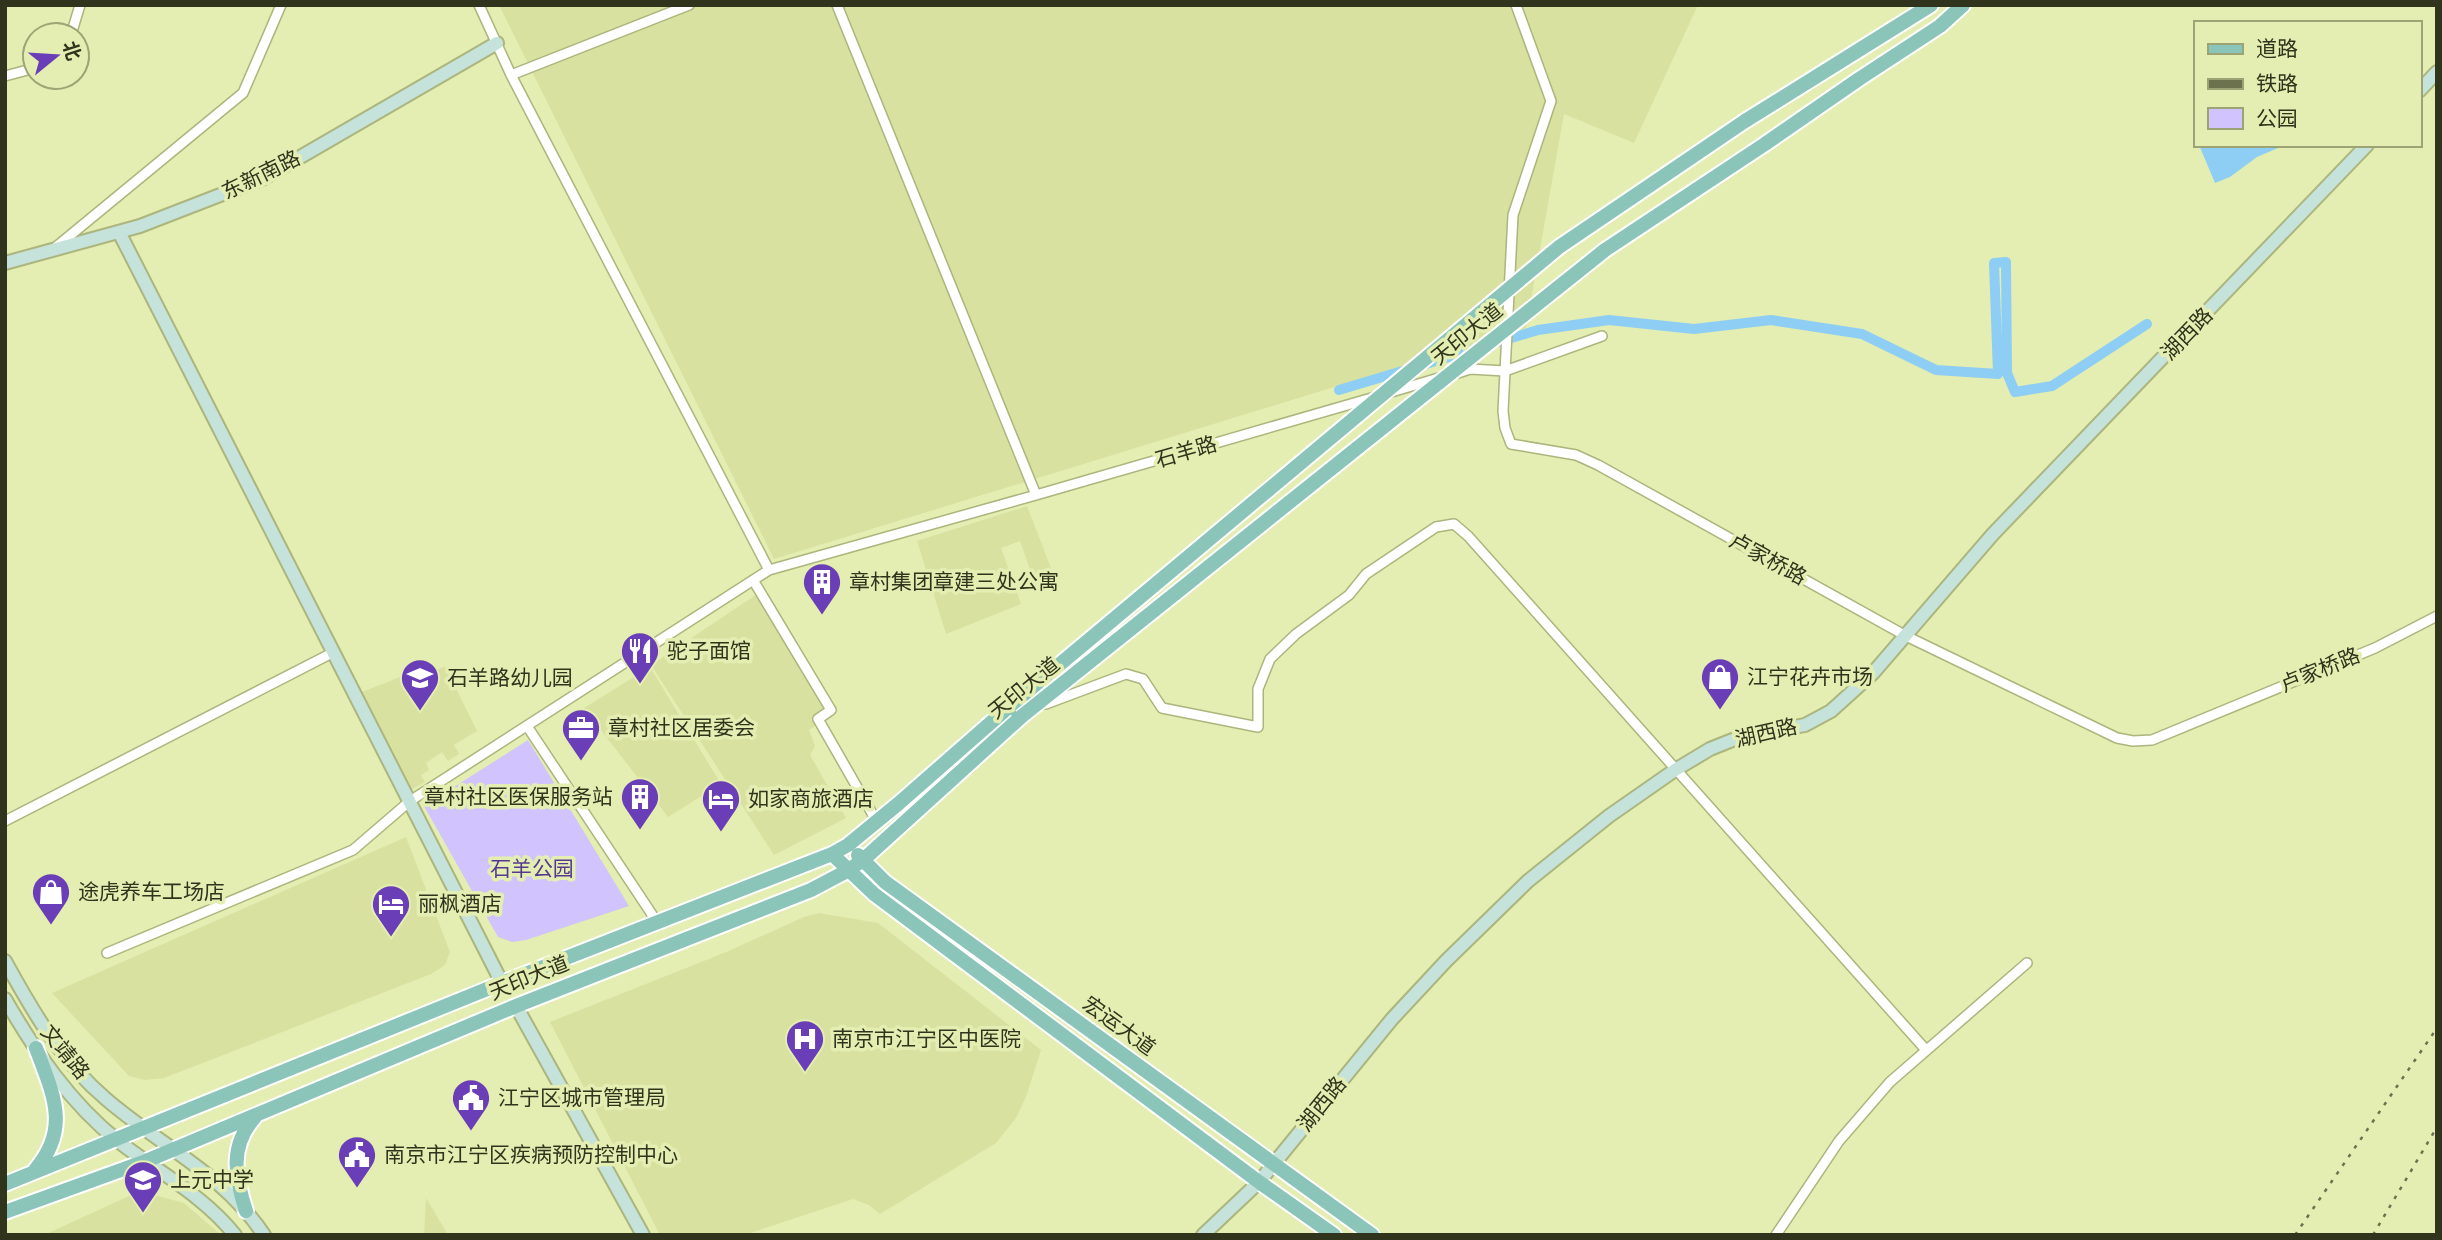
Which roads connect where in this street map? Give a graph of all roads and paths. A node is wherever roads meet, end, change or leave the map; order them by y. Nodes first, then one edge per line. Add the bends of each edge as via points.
1 (281, 5) edge
2 (479, 5) edge
3 (689, 5) edge
4 (837, 5) edge
5 (1516, 5) edge
6 (1931, 5) edge
7 (1963, 5) edge
8 (497, 43) junction
9 (2437, 72) edge
10 (511, 75) junction
11 (2421, 89) edge
12 (2365, 147) edge
13 (119, 232) junction
14 (53, 250) junction
15 (5, 263) edge
16 (1602, 336) dead end
17 (1504, 371) junction
18 (1036, 495) junction
19 (769, 570) junction
20 (753, 580) junction
21 (2437, 617) edge
22 (1906, 636) junction
23 (334, 652) junction
24 (1011, 705) junction
25 (1022, 716) junction
26 (527, 726) junction
27 (1675, 770) junction
28 (410, 801) junction
29 (5, 821) edge
30 (877, 822) junction
31 (848, 845) junction
32 (832, 854) junction
33 (863, 860) junction
34 (847, 871) junction
35 (657, 922) junction
36 (107, 953) dead end
37 (5, 961) edge
38 (2026, 963) dead end
39 (502, 983) junction
40 (5, 999) edge
41 (516, 1006) junction
42 (36, 1048) junction
43 (1926, 1050) junction
44 (257, 1114) junction
45 (142, 1128) junction
46 (116, 1139) junction
47 (175, 1149) junction
48 (146, 1161) junction
49 (1274, 1164) junction
50 (32, 1174) junction
51 (1259, 1182) junction
52 (5, 1184) edge
53 (246, 1210) junction
54 (5, 1212) edge
55 (235, 1235) edge
56 (264, 1235) edge
57 (643, 1235) edge
58 (1203, 1235) edge
59 (1334, 1235) edge
60 (1371, 1235) edge
61 (1776, 1235) edge

1 - 14 street via 243,93
2 - 8 street
3 - 10 street
4 - 18 street
5 - 17 street, 卢家桥路 via 1551,101 1513,215
6 - 24 main road, 天印大道, bridge via 1745,121 1559,247
7 - 25 main road, 天印大道, bridge via 1940,26 1605,250
8 - 10 street
8 - 13 street, 东新南路 via 264,178
9 - 11 street
10 - 19 street
12 - 22 street, 湖西路 via 1993,534
13 - 14 street, 东新南路
13 - 23 street
14 - 15 street, 东新南路
16 - 17 street, 石羊路
17 - 18 street, 石羊路 via 1470,369
17 - 22 street, 卢家桥路 via 1503,411 1511,444 1576,455 1598,464
18 - 19 street, 石羊路
19 - 20 street, 石羊路
20 - 26 street, 石羊路
20 - 30 street via 831,710 818,719
21 - 22 street, 卢家桥路 via 2375,648 2152,740 2133,741 2117,738
22 - 27 street, 湖西路 via 1831,711 1805,725 1740,737
23 - 28 street
23 - 29 street
24 - 25 main road
24 - 30 main road, 天印大道
25 - 27 street via 1126,674 1143,679 1162,708 1258,727 1258,689 1270,659 1349,595 1366,574 1436,527 1454,524
25 - 33 main road, 天印大道
26 - 28 street, 石羊路
26 - 35 street
27 - 43 street
27 - 49 street, 湖西路 via 1528,880 1392,1019
28 - 36 street, 石羊路 via 353,850
28 - 39 street
30 - 31 main road, 天印大道
31 - 32 main road, 天印大道
31 - 33 main road, 宏运大道
32 - 34 main road, 宏运大道
32 - 35 main road, 天印大道
33 - 34 main road, 天印大道
33 - 49 main road, 宏运大道 via 885,882
34 - 41 main road, 天印大道 via 811,890
34 - 51 main road, 宏运大道
35 - 39 main road, 天印大道
37 - 45 street, 文靖路 via 73,1066
38 - 43 street
39 - 45 main road, 天印大道
40 - 42 street, 文靖路
41 - 44 main road, 天印大道
41 - 57 street
42 - 46 street, 文靖路 via 79,1104
42 - 50 main road via 52,1093 57,1129 46,1157
43 - 61 street via 1890,1082 1839,1141
44 - 47 main road, 天印大道
44 - 53 main road via 247,1126 235,1163
45 - 46 main road, 天印大道
45 - 47 street, 文靖路
46 - 48 street, 文靖路
46 - 50 main road, 天印大道
47 - 48 main road, 天印大道
47 - 53 street, 文靖路
48 - 54 main road, 天印大道
48 - 55 street, 文靖路 via 197,1197
49 - 51 street, 湖西路
49 - 60 main road, 宏运大道
50 - 52 main road, 天印大道
51 - 58 street, 湖西路
51 - 59 main road, 宏运大道
53 - 56 street, 文靖路

